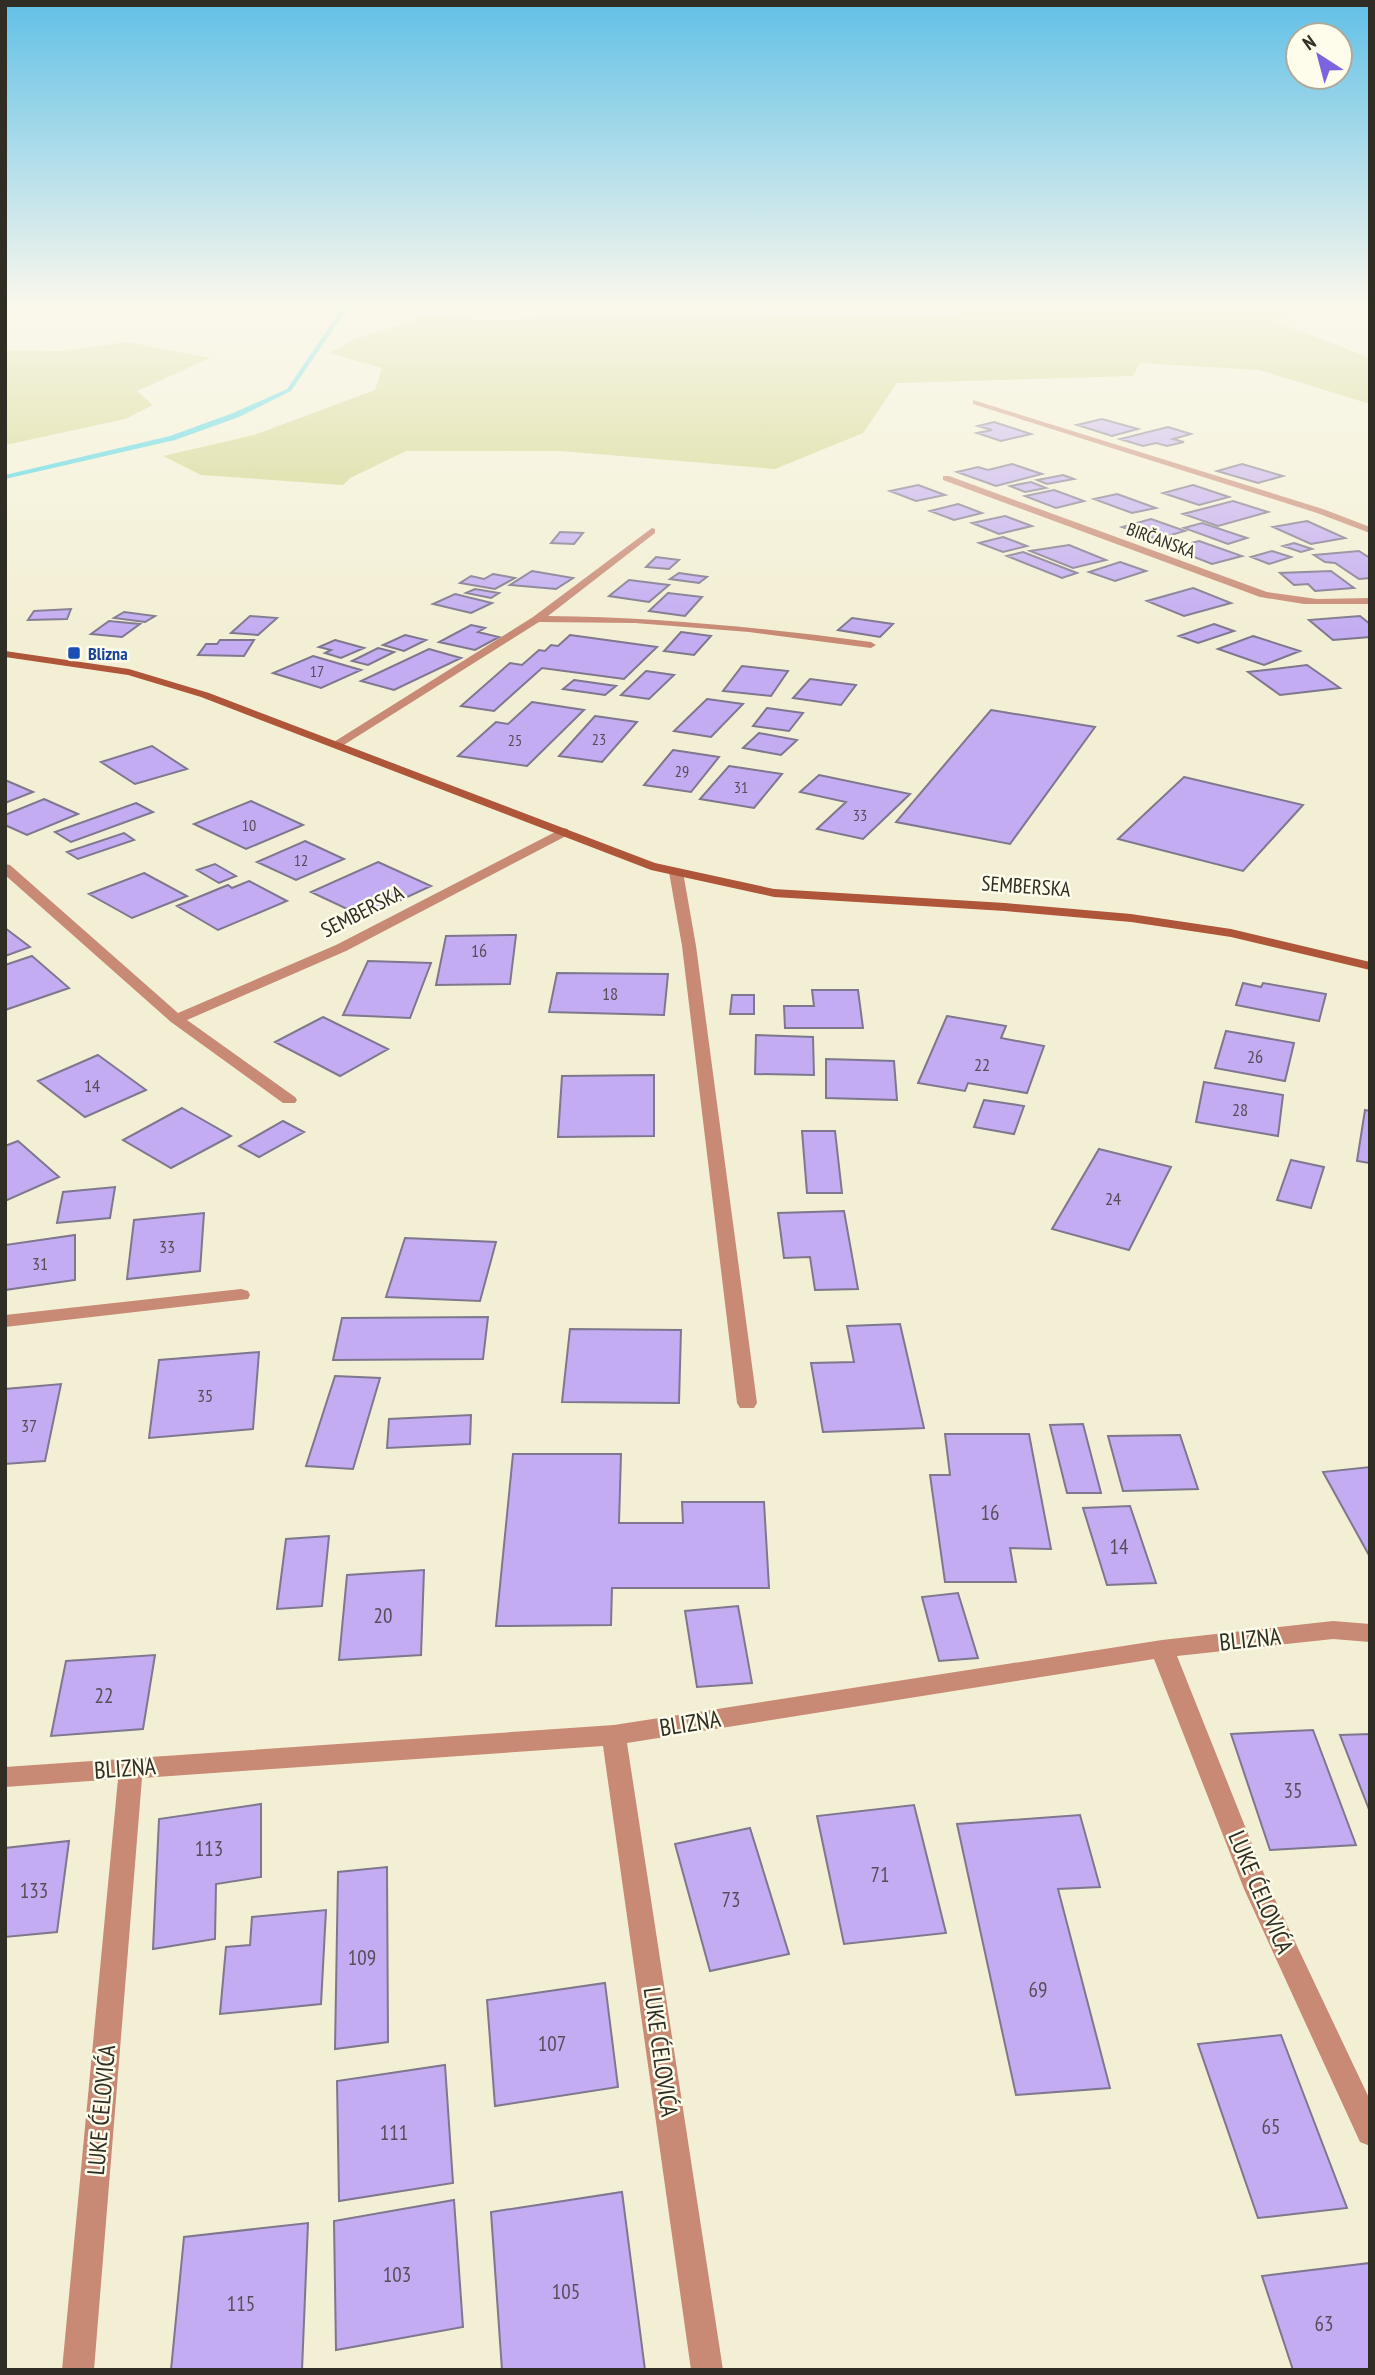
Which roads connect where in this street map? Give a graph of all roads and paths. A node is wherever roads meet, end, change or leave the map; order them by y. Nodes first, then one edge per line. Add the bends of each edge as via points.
1 (1010, 413) edge
2 (946, 478) dead end
3 (1370, 530) edge
4 (652, 531) dead end
5 (1370, 601) edge
6 (537, 619) junction
7 (871, 645) dead end
8 (5, 654) edge
9 (335, 745) junction
10 (563, 832) junction
11 (5, 868) edge
12 (677, 872) junction
13 (1370, 966) edge
14 (176, 1019) junction
15 (289, 1100) dead end
16 (241, 1295) dead end
17 (5, 1321) edge
18 (747, 1403) dead end
19 (1370, 1633) edge
20 (1162, 1649) junction
21 (614, 1735) junction
22 (131, 1767) junction
23 (5, 1777) edge
24 (1370, 2132) edge
25 (78, 2370) edge
26 (708, 2370) edge

1 - 3 street
2 - 5 street, BIRČANSKA via 1264,595 1326,604
4 - 6 street
6 - 7 street via 635,620
6 - 9 street
8 - 9 main road, SEMBERSKA via 129,672 205,695
9 - 10 main road, SEMBERSKA
10 - 12 main road, SEMBERSKA
10 - 14 street, SEMBERSKA via 341,948
11 - 14 street
12 - 13 main road, SEMBERSKA via 774,893 1132,918 1231,933
12 - 18 street
14 - 15 street
16 - 17 street
19 - 20 street, BLIZNA via 1334,1630
20 - 21 street, BLIZNA
20 - 24 street, LUKE ĆELOVIĆA via 1257,1889
21 - 22 street, BLIZNA
21 - 26 street, LUKE ĆELOVIĆA
22 - 23 street, BLIZNA
22 - 25 street, LUKE ĆELOVIĆA

